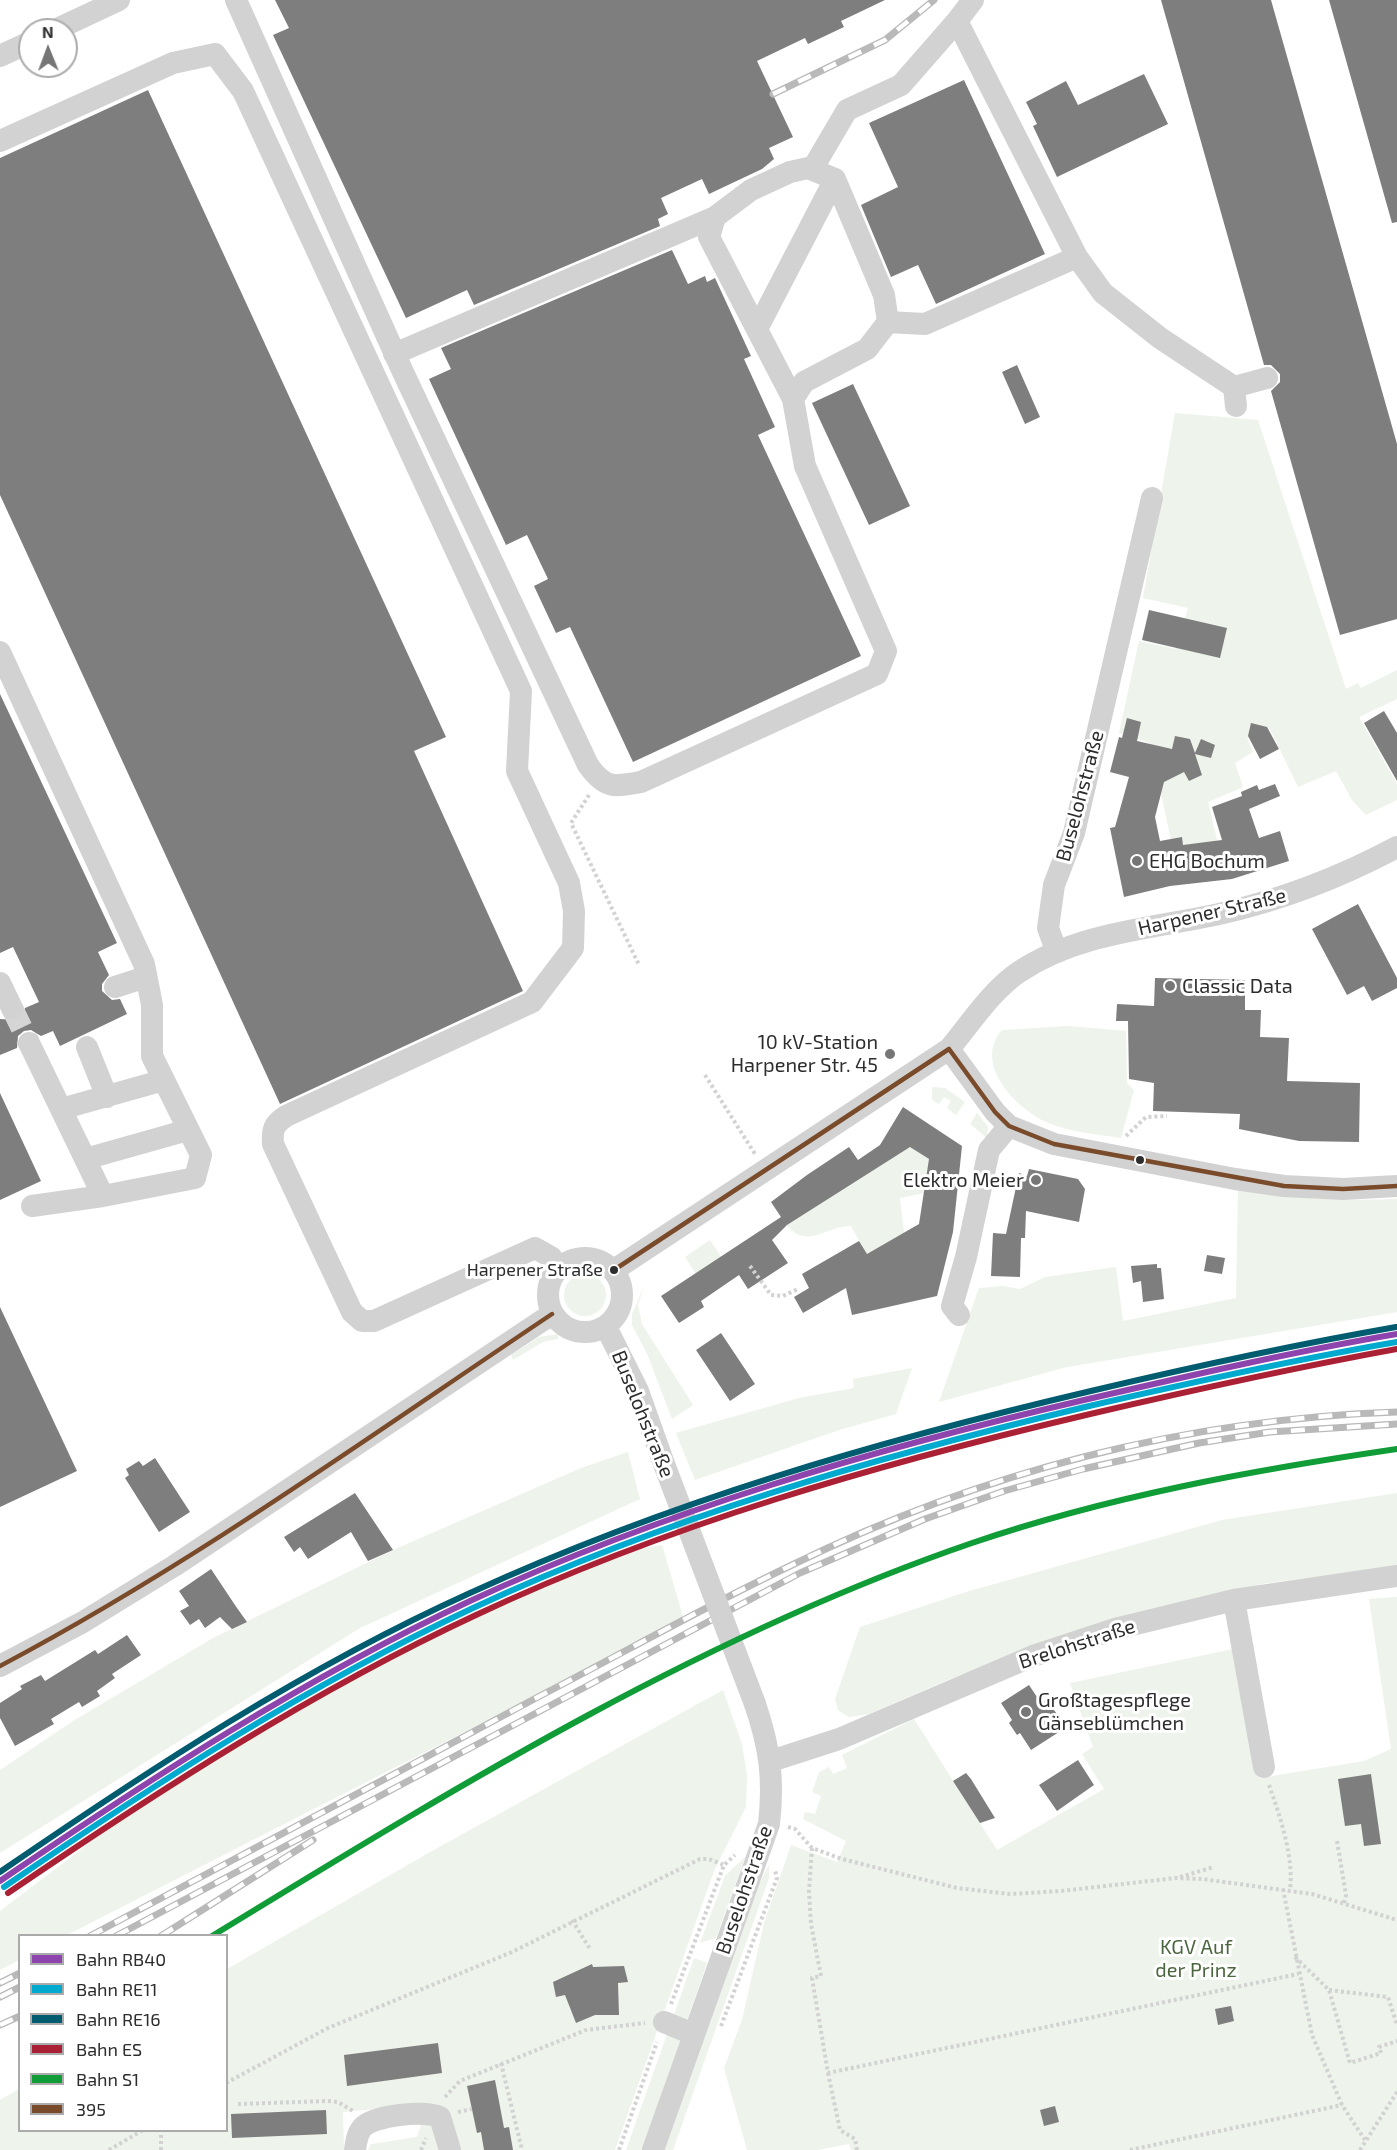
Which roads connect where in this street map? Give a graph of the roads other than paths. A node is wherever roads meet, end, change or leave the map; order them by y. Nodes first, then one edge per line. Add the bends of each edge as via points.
1 (119, 0) edge
2 (236, 0) edge
3 (973, 0) edge
4 (78, 19) edge
5 (957, 21) junction
6 (18, 48) edge
7 (0, 56) edge
8 (0, 141) edge
9 (813, 168) junction
10 (835, 179) junction
11 (715, 217) junction
12 (1077, 257) junction
13 (888, 322) junction
14 (757, 329) junction
15 (394, 354) junction
16 (1267, 378) dead end
17 (793, 399) junction
18 (1152, 498) dead end
19 (0, 652) edge
20 (1397, 847) edge
21 (1056, 950) junction
22 (146, 977) junction
23 (0, 983) edge
24 (115, 987) dead end
25 (12, 1008) tunnel mouth
26 (29, 1042) tunnel mouth
27 (87, 1047) dead end
28 (949, 1049) junction
29 (164, 1080) junction
30 (107, 1097) junction
31 (61, 1109) junction
32 (1009, 1126) junction
33 (188, 1130) junction
34 (85, 1159) junction
35 (1397, 1186) edge
36 (103, 1196) junction
37 (32, 1206) dead end
38 (559, 1268) junction
39 (614, 1270) junction
40 (552, 1314) junction
41 (960, 1315) dead end
42 (606, 1327) junction
43 (1397, 1576) edge
44 (1234, 1600) junction
45 (0, 1666) edge
46 (771, 1761) junction
47 (1264, 1767) road end
48 (664, 2022) road end
49 (693, 2034) junction
50 (355, 2150) edge
51 (450, 2150) edge
52 (653, 2150) edge

1 - 4 street
2 - 15 street
3 - 5 street
5 - 9 street via 902,85 847,110
5 - 12 street
6 - 7 street
8 - 38 street via 173,63 215,54 243,91 521,691 517,771 569,883 574,911 573,948 532,1002 286,1116 276,1122 273,1144 352,1312 362,1321 374,1321 535,1248
9 - 10 street
9 - 11 street via 790,171
10 - 13 street via 884,295
10 - 14 street
11 - 14 street via 710,237
11 - 15 street
12 - 13 street via 925,324
12 - 16 street via 1103,293 1235,396
13 - 17 street via 867,349 804,382
14 - 17 street
15 - 17 street via 588,765 598,780 615,786 641,782 877,674 886,651 805,466
18 - 21 street, Buselohstraße via 1074,833 1054,885 1048,928
19 - 22 street via 144,964
20 - 21 street, Harpener Straße via 1286,897
21 - 28 street via 1017,973
22 - 24 street
22 - 29 street via 152,1005 152,1056
23 - 25 street
26 - 31 street
27 - 30 street
28 - 32 street
28 - 39 street
29 - 30 street
29 - 33 street
30 - 31 street
31 - 34 street
32 - 35 street via 1054,1144 1284,1186
32 - 41 street via 989,1150 978,1190 952,1306
33 - 34 street
33 - 36 street via 201,1155 195,1178
34 - 36 street
36 - 37 street
38 - 39 street via 575,1259 593,1258
38 - 40 street via 548,1289
39 - 42 street via 620,1279 623,1300 620,1311
40 - 42 street via 571,1330 583,1333
40 - 45 street via 174,1566 83,1622
42 - 46 street, Buselohstraße, bridge via 638,1391 755,1704
43 - 44 street, Brelohstraße
44 - 46 street, Brelohstraße via 1115,1629 1033,1656 839,1739
44 - 47 street
46 - 49 street, Buselohstraße via 769,1824
48 - 49 street
49 - 52 street, Buselohstraße
50 - 51 street via 358,2134 366,2124 425,2113 434,2114 444,2123

